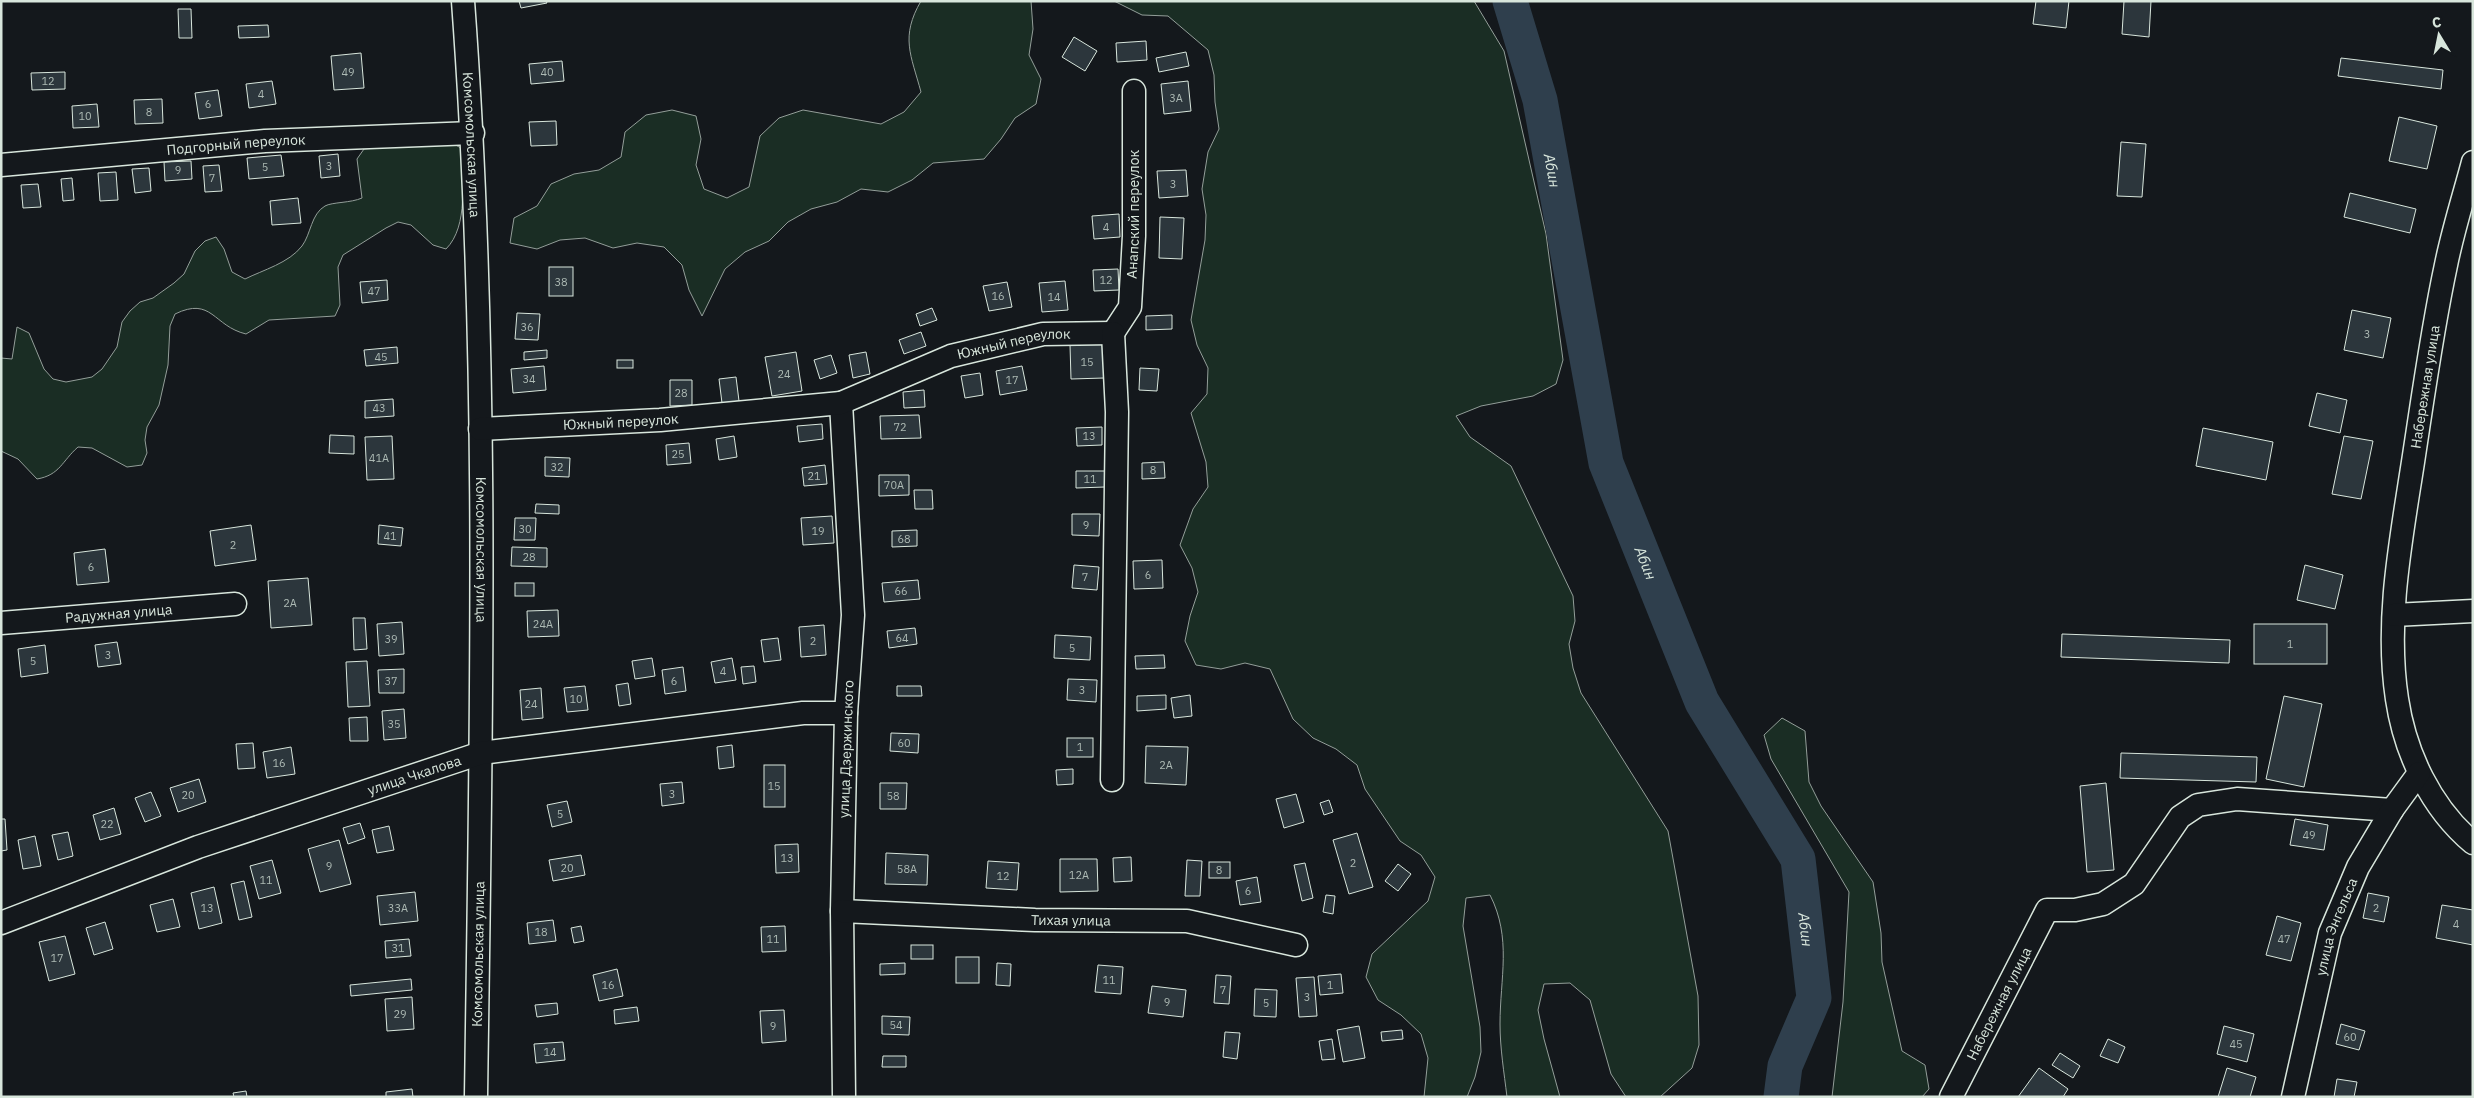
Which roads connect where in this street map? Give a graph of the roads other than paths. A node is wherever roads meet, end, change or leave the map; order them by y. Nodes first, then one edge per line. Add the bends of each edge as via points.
1 (463, 1) edge
2 (1134, 91) dead end
3 (473, 133) junction
4 (2473, 162) edge
5 (1, 165) edge
6 (1113, 333) junction
7 (841, 402) junction
8 (480, 429) junction
9 (235, 604) dead end
10 (2473, 611) edge
11 (2394, 615) junction
12 (1, 623) edge
13 (846, 713) junction
14 (481, 753) junction
15 (2419, 773) junction
16 (1112, 780) dead end
17 (2392, 810) junction
18 (2473, 843) edge
19 (842, 910) junction
20 (1, 923) edge
21 (1296, 946) dead end
22 (476, 1097) edge
23 (844, 1097) edge
24 (1951, 1097) edge
25 (2293, 1097) edge

1 - 3 street, Комсомольская улица
2 - 6 street, Анапский переулок via 1134,236 1130,307
3 - 5 street, Подгорный переулок via 264,140
3 - 8 street, Комсомольская улица
4 - 11 street, Набережная улица via 2446,265 2431,348 2399,550
6 - 7 street, Южный переулок via 1043,334 951,356
6 - 16 street via 1117,412
7 - 8 street, Южный переулок via 660,420
7 - 13 street, улица Дзержинского via 853,615
8 - 14 street, Комсомольская улица
9 - 12 street, Радужная улица
10 - 11 street
11 - 15 street, Набережная улица via 2393,667 2397,702
13 - 14 street, улица Чкалова via 803,713
13 - 19 street, улица Дзержинского
14 - 20 street, улица Чкалова via 198,847
14 - 22 street, Комсомольская улица
15 - 17 street, улица Энгельса
15 - 18 street, Набережная улица via 2439,807
17 - 24 street, Набережная улица via 2237,799 2198,805 2180,817 2134,884 2103,904 2074,910 2048,910
17 - 25 street, улица Энгельса via 2358,867 2330,933
19 - 21 street, Тихая улица via 1035,920 1187,920
19 - 23 street, улица Дзержинского

